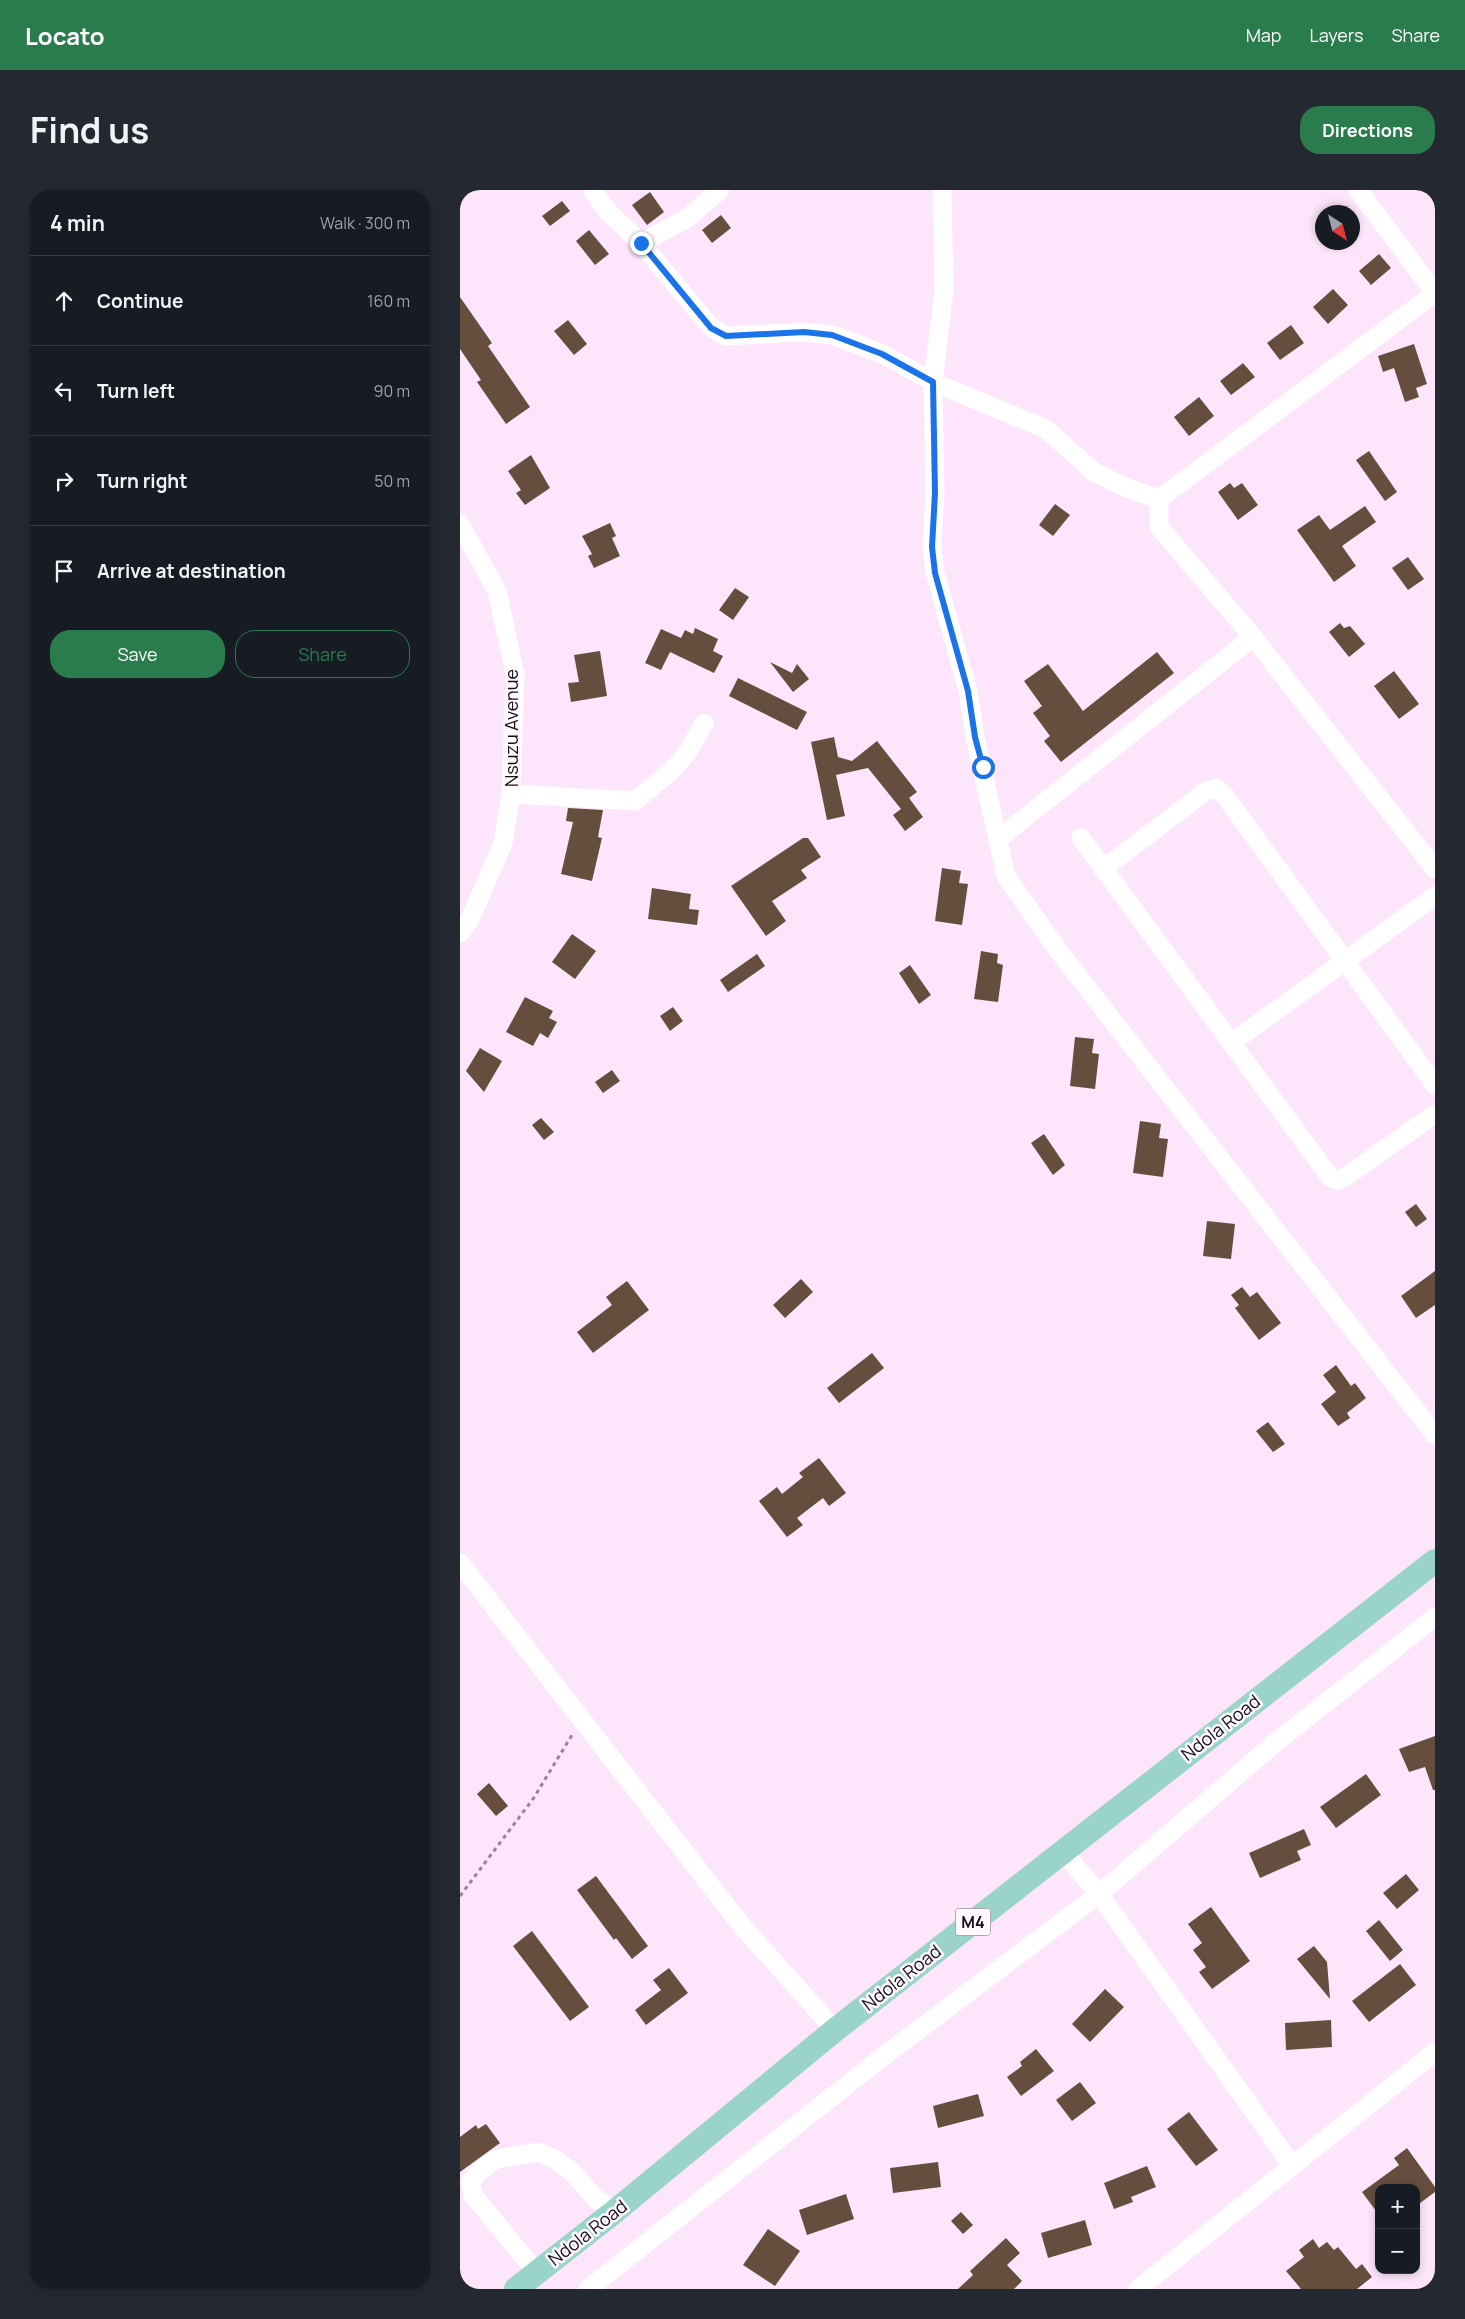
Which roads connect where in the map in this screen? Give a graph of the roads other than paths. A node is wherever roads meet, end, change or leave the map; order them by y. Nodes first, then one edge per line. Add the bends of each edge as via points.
1 (592, 190) edge
2 (720, 190) edge
3 (942, 190) edge
4 (1358, 190) edge
5 (641, 243) junction
6 (1435, 293) edge
7 (933, 382) junction
8 (1159, 499) junction
9 (460, 524) edge
10 (1253, 637) junction
11 (704, 723) dead end
12 (512, 794) junction
13 (1081, 838) dead end
14 (998, 839) junction
15 (1103, 869) junction
16 (1435, 869) edge
17 (1435, 896) edge
18 (460, 933) edge
19 (1343, 962) junction
20 (1231, 1043) junction
21 (1435, 1085) edge
22 (1435, 1114) edge
23 (1435, 1435) edge
24 (1435, 1561) edge
25 (460, 1563) edge
26 (1435, 1617) edge
27 (1063, 1852) junction
28 (1100, 1894) junction
29 (835, 2030) junction
30 (1435, 2052) edge
31 (1292, 2165) junction
32 (614, 2212) junction
33 (537, 2273) junction
34 (516, 2289) edge
35 (588, 2289) edge
36 (1138, 2289) edge

1 - 5 street via 609,213
2 - 5 street via 686,218
3 - 7 street via 944,290
4 - 6 street
5 - 7 street via 711,328 726,336 804,332 832,335 882,354
6 - 8 street
7 - 8 street via 1046,428 1094,472
7 - 14 street via 935,493 932,547 935,573 968,691
8 - 10 street via 1159,527
9 - 12 street, Nsuzu Avenue via 497,591 515,674
10 - 14 street
10 - 16 street
11 - 12 street via 687,753 635,801
12 - 18 street, Nsuzu Avenue via 503,843 470,919
13 - 15 street
14 - 23 street via 1006,876 1057,949
15 - 19 street via 1206,791 1216,788 1225,796
15 - 20 street
17 - 19 street
19 - 20 street
19 - 21 street
20 - 22 street via 1330,1177 1338,1180
24 - 27 main road, Ndola Road / M4
25 - 29 street via 742,1926
26 - 28 street via 1276,1742
27 - 28 street
27 - 29 main road, Ndola Road / M4
28 - 31 street
28 - 35 street via 886,2055
29 - 32 main road, Ndola Road / M4
30 - 31 street
31 - 36 street
32 - 33 main road, Ndola Road / M4
32 - 33 street via 595,2198 572,2172 555,2159 538,2152 496,2159 482,2169 470,2182 473,2195
33 - 34 main road, Ndola Road / M4

